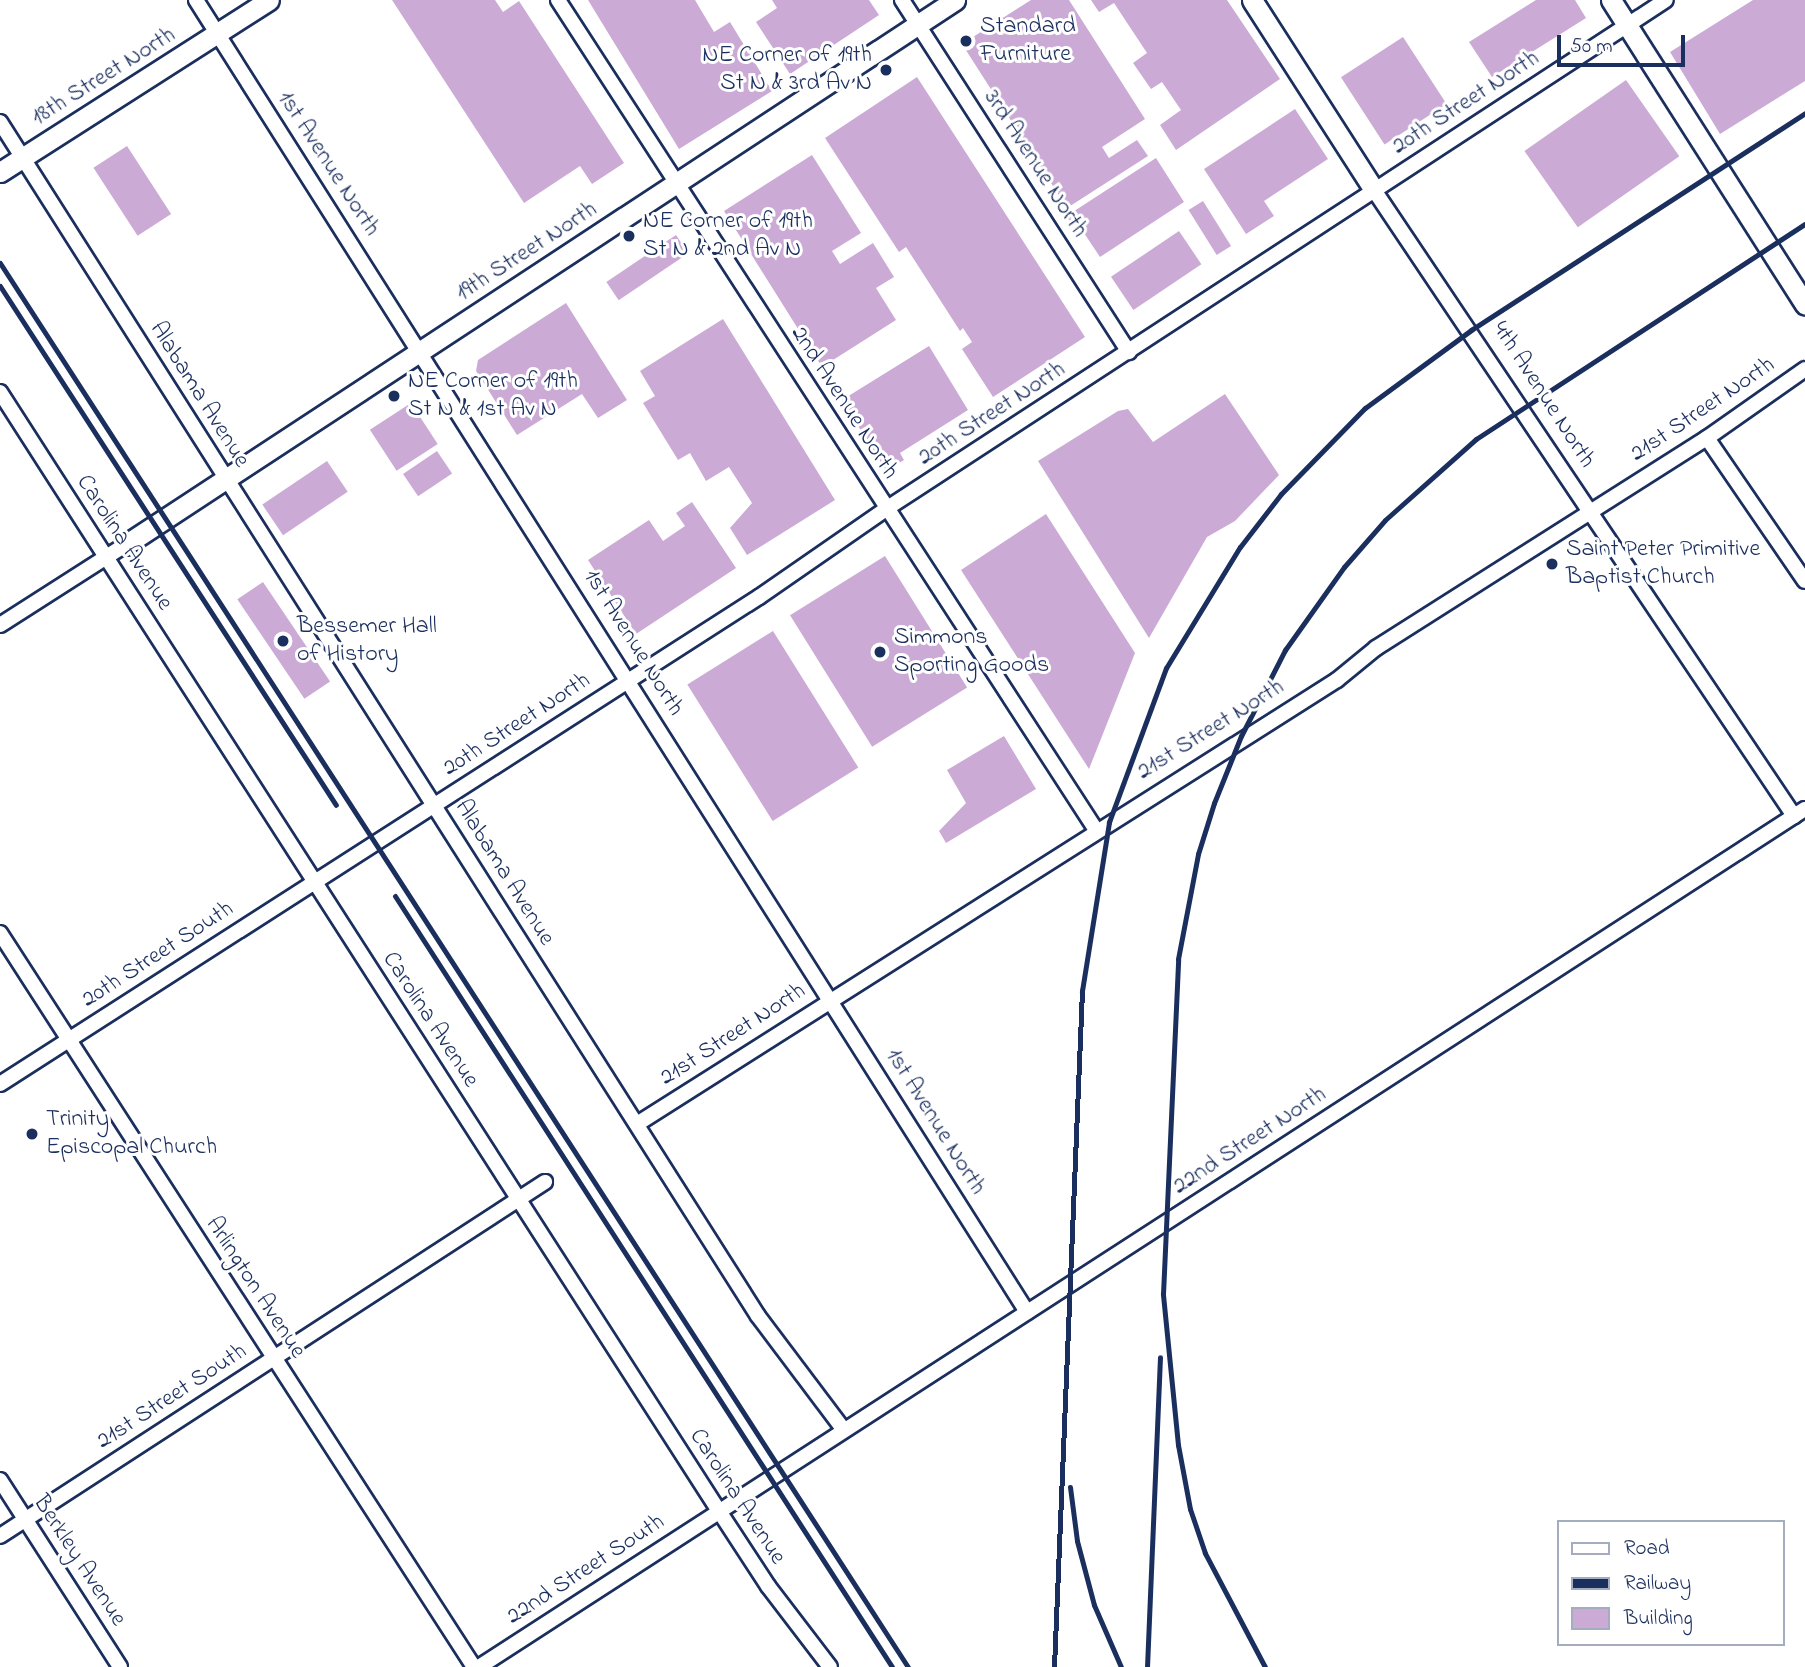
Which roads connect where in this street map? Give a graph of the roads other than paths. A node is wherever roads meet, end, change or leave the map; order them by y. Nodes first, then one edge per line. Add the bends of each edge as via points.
1 (196, 0) edge
2 (269, 0) edge
3 (558, 0) edge
4 (902, 0) edge
5 (955, 0) edge
6 (1252, 0) edge
7 (1611, 0) edge
8 (1666, 0) edge
9 (918, 24) junction
10 (1627, 24) junction
11 (218, 34) junction
12 (0, 122) edge
13 (22, 158) junction
14 (0, 172) edge
15 (674, 185) junction
16 (1374, 190) junction
17 (1805, 305) edge
18 (422, 350) junction
19 (1129, 352) junction
20 (1805, 369) edge
21 (0, 392) edge
22 (1707, 438) junction
23 (225, 479) junction
24 (886, 509) junction
25 (1590, 512) junction
26 (125, 545) joint
27 (106, 557) junction
28 (1805, 581) edge
29 (0, 625) edge
30 (629, 680) junction
31 (435, 805) junction
32 (1800, 813) edge
33 (1096, 830) junction
34 (341, 864) joint
35 (312, 881) junction
36 (0, 933) edge
37 (831, 1000) junction
38 (68, 1041) junction
39 (0, 1084) edge
40 (637, 1124) junction
41 (545, 1182) dead end
42 (519, 1198) junction
43 (1027, 1312) junction
44 (274, 1359) junction
45 (843, 1429) junction
46 (0, 1480) edge
47 (719, 1511) junction
48 (25, 1520) junction
49 (0, 1536) edge
50 (120, 1667) edge
51 (476, 1667) edge
52 (830, 1667) edge

1 - 11 street, 1st Avenue North
2 - 11 street, 18th Street North
3 - 15 street, 2nd Avenue North
4 - 9 street, 3rd Avenue North
5 - 9 street, 19th Street North
6 - 16 street, 4th Avenue North
7 - 10 street
8 - 10 street, 20th Street North
9 - 15 street, 19th Street North
9 - 19 street, 3rd Avenue North
10 - 16 street, 20th Street North
10 - 17 street
11 - 13 street, 18th Street North
11 - 18 street, 1st Avenue North
12 - 13 street, Alabama Avenue
13 - 14 street, 18th Street North
13 - 23 street, Alabama Avenue
15 - 18 street, 19th Street North
15 - 24 street, 2nd Avenue North
16 - 19 street, 20th Street North
16 - 25 street, 4th Avenue North
18 - 23 street, 19th Street North
18 - 30 street, 1st Avenue North
19 - 24 street, 20th Street North
20 - 22 street, 21st Street North
21 - 27 street, Carolina Avenue
22 - 25 street, 21st Street North
22 - 28 street
23 - 26 street, 19th Street North
23 - 31 street, Alabama Avenue
24 - 30 street, 20th Street North
24 - 33 street, 2nd Avenue North
25 - 32 street, 4th Avenue North
25 - 33 street, 21st Street North via 1376,648 1337,680
26 - 27 street
27 - 29 street
27 - 35 street, Carolina Avenue
30 - 31 street, 20th Street North
30 - 37 street, 1st Avenue North
31 - 34 street, 20th Street North
31 - 40 street, Alabama Avenue
32 - 43 street, 22nd Street North
33 - 37 street, 21st Street North
34 - 35 street, 20th Street South
35 - 38 street, 20th Street South
35 - 42 street, Carolina Avenue
36 - 38 street, Arlington Avenue
37 - 40 street, 21st Street North
37 - 43 street, 1st Avenue North
38 - 39 street, 20th Street South
38 - 44 street, Arlington Avenue
40 - 45 street, Alabama Avenue via 758,1316
41 - 42 street, 21st Street South
42 - 44 street, 21st Street South
42 - 47 street, Carolina Avenue
43 - 45 street, 22nd Street North
44 - 48 street, 21st Street South
44 - 51 street, Arlington Avenue
45 - 47 street, 22nd Street North
46 - 48 street, Berkley Avenue
47 - 51 street, 22nd Street South
47 - 52 street, Carolina Avenue
48 - 49 street, 21st Street South
48 - 50 street, Berkley Avenue

